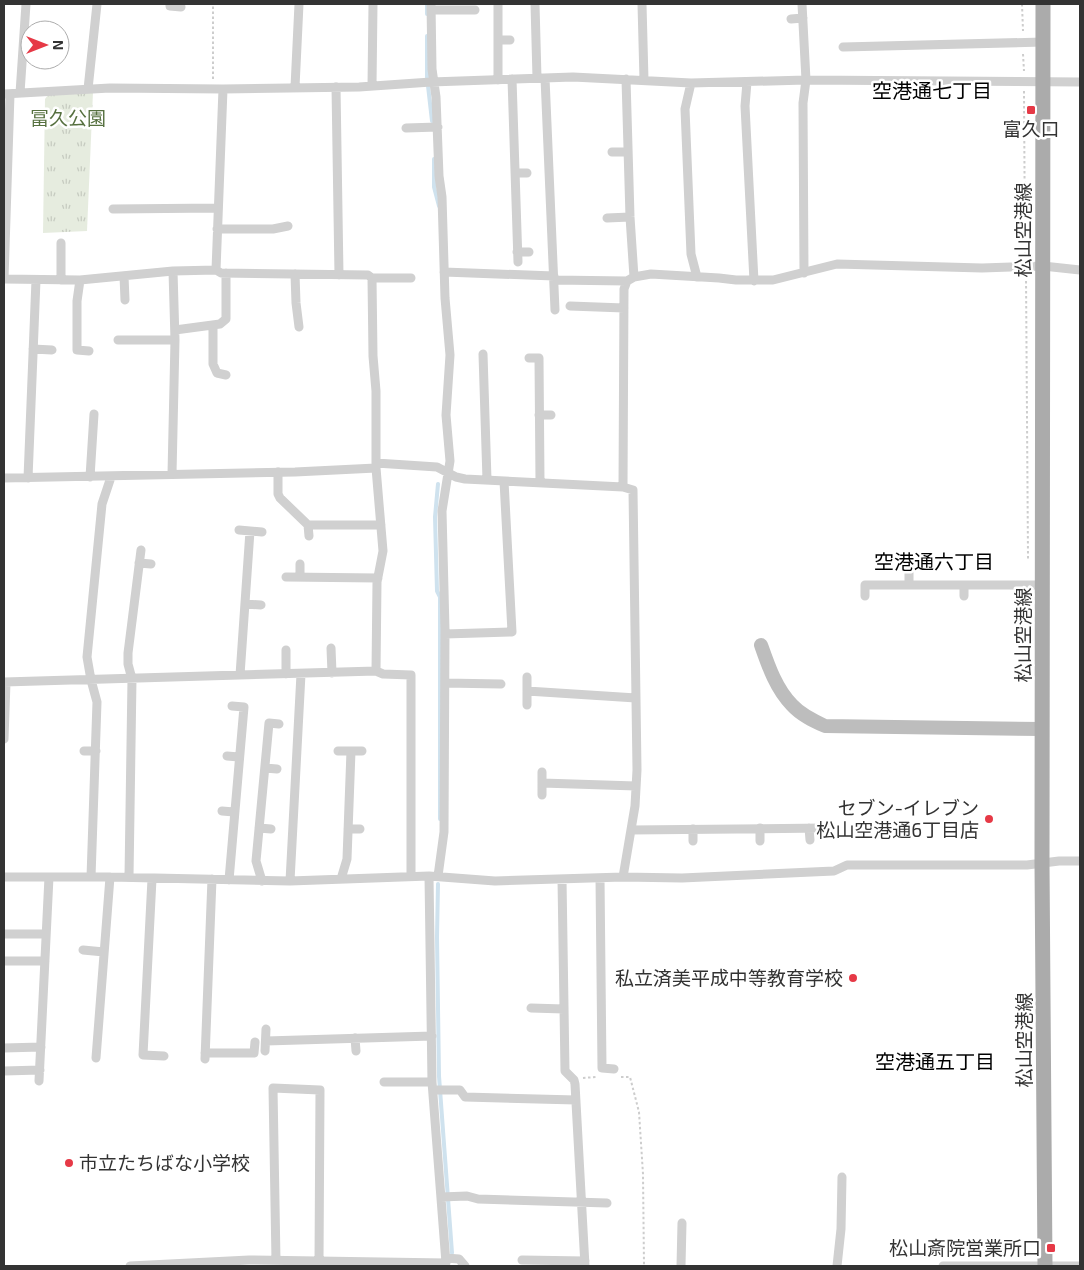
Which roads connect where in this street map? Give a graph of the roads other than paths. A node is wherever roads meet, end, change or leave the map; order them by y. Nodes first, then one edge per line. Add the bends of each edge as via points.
1 (26, 4) edge
2 (97, 4) edge
3 (170, 4) edge
4 (299, 4) edge
5 (372, 4) edge
6 (498, 4) edge
7 (535, 4) edge
8 (642, 4) edge
9 (802, 4) edge
10 (1043, 4) edge
11 (181, 7) dead end
12 (431, 7) edge
13 (475, 10) dead end
14 (803, 18) junction
15 (791, 19) dead end
16 (27, 20) edge
17 (498, 40) junction
18 (510, 40) dead end
19 (1043, 42) junction
20 (843, 46) dead end
21 (20, 60) edge
22 (541, 78) junction
23 (512, 79) junction
24 (626, 79) junction
25 (498, 80) junction
26 (644, 80) junction
27 (806, 80) junction
28 (430, 82) junction
29 (747, 82) junction
30 (1080, 82) edge
31 (690, 83) junction
32 (1044, 83) junction
33 (372, 86) junction
34 (295, 87) junction
35 (336, 87) junction
36 (88, 89) junction
37 (223, 89) junction
38 (11, 94) edge
39 (438, 127) junction
40 (406, 128) dead end
41 (612, 152) dead end
42 (628, 152) junction
43 (515, 173) junction
44 (527, 173) dead end
45 (794, 206) dead end
46 (804, 206) junction
47 (218, 208) junction
48 (113, 209) dead end
49 (607, 218) dead end
50 (630, 218) junction
51 (288, 226) dead end
52 (217, 229) junction
53 (61, 243) dead end
54 (517, 252) junction
55 (529, 252) dead end
56 (518, 262) dead end
57 (1043, 266) junction
58 (216, 270) junction
59 (1080, 270) edge
60 (173, 271) junction
61 (444, 272) junction
62 (226, 273) junction
63 (804, 273) junction
64 (295, 274) junction
65 (339, 275) junction
66 (124, 276) junction
67 (697, 277) junction
68 (372, 278) junction
69 (411, 278) dead end
70 (554, 278) junction
71 (4, 279) edge
72 (631, 279) junction
73 (36, 280) junction
74 (61, 280) junction
75 (80, 280) junction
76 (754, 281) junction
77 (125, 300) dead end
78 (570, 306) dead end
79 (624, 308) junction
80 (555, 310) dead end
81 (213, 325) junction
82 (299, 327) dead end
83 (175, 330) junction
84 (118, 340) dead end
85 (175, 340) junction
86 (33, 349) junction
87 (52, 350) dead end
88 (89, 351) dead end
89 (483, 354) dead end
90 (529, 358) dead end
91 (226, 376) dead end
92 (94, 414) dead end
93 (539, 415) junction
94 (551, 415) dead end
95 (376, 465) junction
96 (278, 472) junction
97 (449, 472) junction
98 (172, 474) junction
99 (111, 476) junction
100 (90, 477) junction
101 (4, 478) edge
102 (28, 478) junction
103 (487, 480) junction
104 (504, 481) junction
105 (540, 482) junction
106 (623, 487) junction
107 (308, 525) junction
108 (381, 525) junction
109 (239, 530) dead end
110 (250, 531) junction
111 (262, 532) dead end
112 (309, 536) dead end
113 (141, 550) dead end
114 (139, 563) junction
115 (151, 564) dead end
116 (300, 564) dead end
117 (909, 573) dead end
118 (286, 577) dead end
119 (300, 577) junction
120 (378, 578) junction
121 (909, 585) junction
122 (964, 585) junction
123 (1043, 585) junction
124 (865, 596) dead end
125 (964, 596) dead end
126 (245, 604) junction
127 (261, 605) dead end
128 (132, 618) junction
129 (143, 619) dead end
130 (445, 634) junction
131 (761, 645) dead end
132 (331, 648) dead end
133 (286, 650) dead end
134 (376, 671) junction
135 (332, 672) junction
136 (286, 674) junction
137 (301, 674) junction
138 (240, 675) junction
139 (527, 677) dead end
140 (132, 679) junction
141 (90, 680) junction
142 (5, 682) edge
143 (445, 683) junction
144 (501, 684) dead end
145 (527, 691) junction
146 (636, 698) junction
147 (527, 704) dead end
148 (232, 706) dead end
149 (279, 724) dead end
150 (1042, 729) junction
151 (4, 738) edge
152 (84, 751) dead end
153 (96, 751) junction
154 (338, 751) dead end
155 (351, 751) junction
156 (362, 751) dead end
157 (227, 756) dead end
158 (239, 757) junction
159 (265, 768) junction
160 (277, 769) dead end
161 (542, 772) dead end
162 (542, 783) junction
163 (636, 786) junction
164 (542, 795) dead end
165 (222, 811) dead end
166 (234, 812) junction
167 (82, 815) dead end
168 (93, 816) junction
169 (259, 828) junction
170 (760, 828) junction
171 (809, 828) junction
172 (825, 828) dead end
173 (271, 829) dead end
174 (348, 829) junction
175 (360, 829) dead end
176 (693, 829) junction
177 (630, 830) junction
178 (810, 840) dead end
179 (693, 841) dead end
180 (760, 841) dead end
181 (1080, 861) edge
182 (1042, 862) junction
183 (411, 876) junction
184 (434, 876) junction
185 (4, 877) edge
186 (48, 877) junction
187 (91, 877) junction
188 (110, 877) junction
189 (129, 877) junction
190 (623, 877) junction
191 (152, 878) junction
192 (600, 878) junction
193 (212, 879) junction
194 (340, 879) junction
195 (562, 879) junction
196 (229, 880) junction
197 (262, 881) junction
198 (290, 881) junction
199 (4, 934) edge
200 (46, 934) junction
201 (83, 950) dead end
202 (104, 952) junction
203 (4, 961) edge
204 (45, 961) junction
205 (531, 1008) dead end
206 (564, 1009) junction
207 (266, 1029) dead end
208 (432, 1036) junction
209 (355, 1038) junction
210 (266, 1041) junction
211 (255, 1042) dead end
212 (41, 1047) junction
213 (4, 1048) edge
214 (356, 1050) dead end
215 (265, 1051) dead end
216 (164, 1056) dead end
217 (96, 1058) dead end
218 (40, 1070) junction
219 (4, 1071) edge
220 (614, 1073) road end
221 (39, 1081) dead end
222 (384, 1082) dead end
223 (437, 1088) junction
224 (576, 1100) junction
225 (842, 1177) dead end
226 (446, 1197) junction
227 (581, 1203) junction
228 (607, 1203) dead end
229 (682, 1223) dead end
230 (522, 1260) dead end
231 (276, 1261) junction
232 (319, 1262) junction
233 (250, 1263) edge
234 (446, 1263) edge
235 (287, 1264) edge
236 (351, 1264) edge
237 (585, 1264) edge
238 (130, 1266) edge
239 (465, 1266) edge
240 (681, 1266) edge
241 (837, 1266) edge
242 (943, 1266) edge
243 (1045, 1266) edge
244 (1080, 1266) edge

1 - 16 street
2 - 36 street
3 - 11 street
4 - 34 street
5 - 33 street
6 - 17 street
7 - 22 street
8 - 26 street
9 - 14 street
10 - 19 main road, 松山空港線
12 - 13 street
12 - 28 street
14 - 15 street
14 - 27 street
17 - 18 street
17 - 25 street
19 - 20 street via 859,41
19 - 32 main road, 松山空港線
21 - 38 street
22 - 23 street
22 - 24 street
22 - 70 street
23 - 25 street
23 - 43 street
24 - 26 street
24 - 42 street
25 - 28 street
26 - 31 street
27 - 29 street
27 - 32 street
27 - 46 street via 799,142
28 - 33 street
28 - 39 street
29 - 31 street
29 - 76 street via 745,106
30 - 32 street
31 - 67 street via 685,109 691,254
32 - 57 main road, 松山空港線
33 - 35 street
34 - 35 street
34 - 37 street
35 - 65 street
36 - 37 street
36 - 38 street
37 - 47 street
38 - 71 street
39 - 40 street
39 - 61 street
41 - 42 street
42 - 50 street
43 - 44 street
43 - 54 street
45 - 46 street
46 - 63 street
47 - 48 street
47 - 52 street
49 - 50 street
50 - 72 street
51 - 52 street via 273,230
52 - 58 street
53 - 74 street
54 - 55 street
54 - 56 street
57 - 59 street
57 - 63 street via 982,268 837,264
57 - 123 main road, 松山空港線
58 - 60 street
58 - 62 street
60 - 66 street
60 - 83 street
61 - 70 street
61 - 97 street via 450,355 446,415
62 - 64 street
62 - 81 street via 226,319
63 - 76 street
64 - 65 street
64 - 82 street
65 - 68 street via 368,275
66 - 75 street
66 - 77 street
67 - 72 street via 651,274
67 - 76 street
68 - 69 street
68 - 95 street
70 - 72 street
70 - 80 street
71 - 73 street
72 - 79 street via 624,289
73 - 74 street
73 - 86 street
74 - 75 street
75 - 88 street via 76,300 77,350
78 - 79 street
79 - 106 street
81 - 83 street
81 - 91 street via 213,364 217,373
83 - 85 street
84 - 85 street
85 - 98 street
86 - 87 street
86 - 102 street
89 - 103 street
90 - 93 street via 539,358
92 - 100 street
93 - 94 street
93 - 105 street
95 - 96 street
95 - 97 street via 438,467
95 - 108 street
96 - 98 street
96 - 107 street via 280,498
97 - 103 street via 456,477
97 - 130 street via 442,511
98 - 99 street
99 - 100 street
99 - 141 street via 102,504 86,657
100 - 102 street
101 - 102 street
103 - 104 street
104 - 105 street
104 - 130 street via 512,632
105 - 106 street
106 - 146 street via 632,490
107 - 108 street
107 - 112 street
108 - 120 street via 383,551
109 - 110 street
110 - 111 street
110 - 126 street
113 - 114 street
114 - 115 street
114 - 128 street
116 - 119 street
117 - 121 street
118 - 119 street
119 - 120 street
120 - 134 street
121 - 122 street
121 - 124 street via 865,585
122 - 123 street
122 - 125 street
123 - 150 main road, 松山空港線
126 - 127 street
126 - 138 street
128 - 129 street
128 - 140 street via 128,664
130 - 143 street
131 - 150 street via 781,690 792,705 825,726
132 - 135 street
133 - 136 street
134 - 135 street
134 - 183 street via 410,675
135 - 137 street
136 - 137 street
136 - 138 street
137 - 198 street
138 - 140 street
139 - 145 street
140 - 141 street
140 - 189 street
141 - 142 street
141 - 153 street via 97,702
142 - 151 street
143 - 144 street
143 - 184 street via 444,832
145 - 146 street
145 - 147 street
146 - 163 street
148 - 158 street via 244,707
149 - 159 street via 269,723
150 - 182 main road, 松山空港線
152 - 153 street
153 - 168 street
154 - 155 street
155 - 156 street
155 - 174 street
157 - 158 street
158 - 166 street
159 - 160 street
159 - 169 street
161 - 162 street
162 - 163 street
162 - 164 street
163 - 177 street
165 - 166 street
166 - 196 street
167 - 168 street
168 - 187 street
169 - 173 street
169 - 197 street via 256,861
170 - 171 street
170 - 176 street
170 - 180 street
171 - 172 street
171 - 178 street
174 - 175 street
174 - 194 street via 346,859
176 - 177 street
176 - 179 street
177 - 190 street
181 - 182 street
182 - 190 street via 1027,865 847,865 834,871 682,878
182 - 243 main road, 松山空港線
183 - 184 street
183 - 194 street
184 - 195 street via 496,881
184 - 208 street
185 - 186 street
186 - 187 street
186 - 200 street
187 - 188 street
188 - 189 street
188 - 202 street
189 - 191 street
190 - 192 street
191 - 193 street
191 - 216 street via 143,1055
192 - 195 street
192 - 220 street via 602,1068
193 - 196 street
193 - 211 street via 205,1056 254,1053
194 - 198 street
195 - 206 street
196 - 197 street
197 - 198 street
199 - 200 street
200 - 204 street
201 - 202 street
202 - 217 street
203 - 204 street
204 - 212 street
205 - 206 street
206 - 224 street via 565,1071 574,1080
207 - 210 street
208 - 209 street
208 - 223 street
209 - 210 street
209 - 214 street
210 - 215 street
212 - 213 street
212 - 218 street
218 - 219 street
218 - 221 street
222 - 223 street
223 - 224 street via 460,1090 465,1097
223 - 226 street
224 - 227 street
225 - 241 street
226 - 227 street
226 - 234 street
227 - 228 street
227 - 237 street
229 - 240 street
230 - 237 street
231 - 232 street via 273,1088 320,1090
231 - 233 street
231 - 235 street
232 - 235 street
232 - 236 street
233 - 238 street
234 - 236 street
234 - 239 street via 459,1258
242 - 243 street
243 - 244 street

